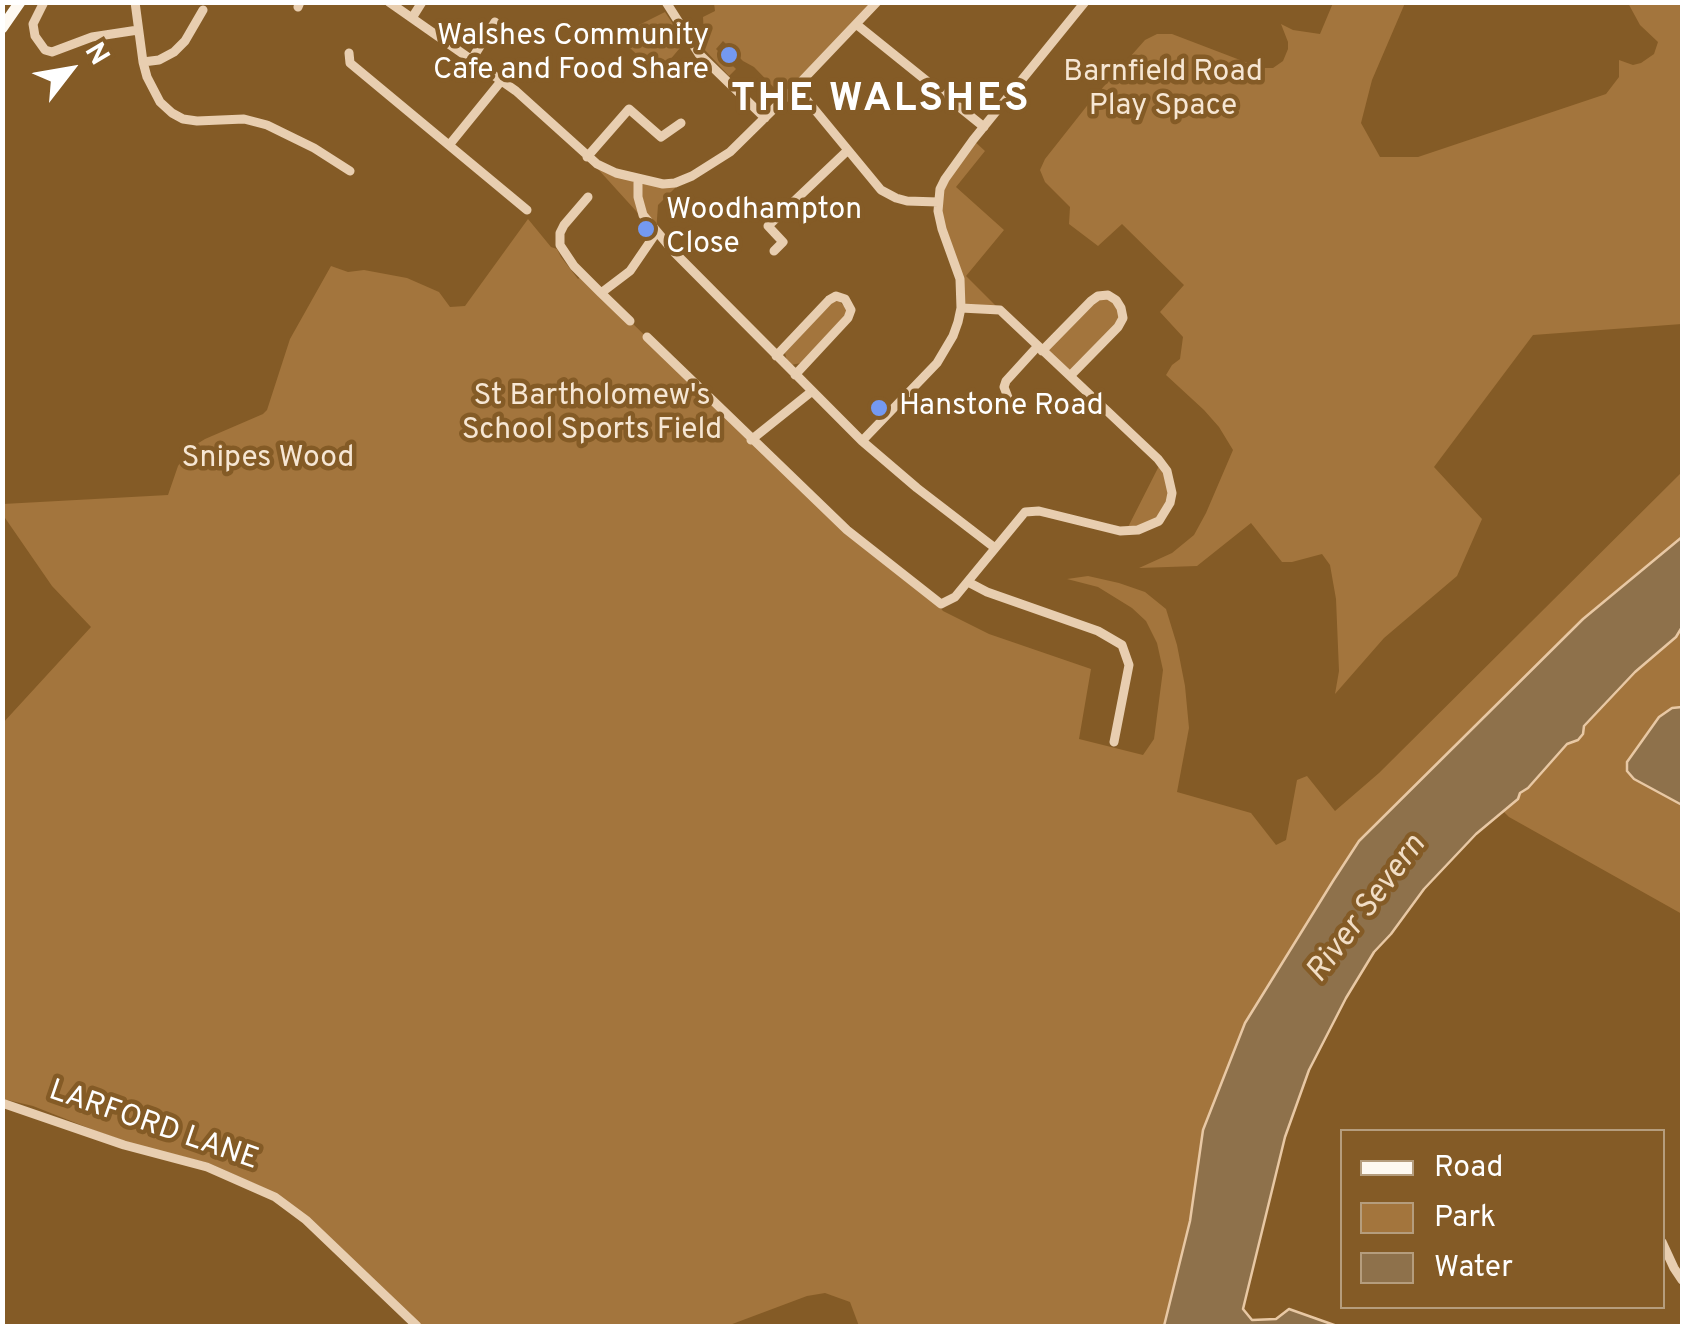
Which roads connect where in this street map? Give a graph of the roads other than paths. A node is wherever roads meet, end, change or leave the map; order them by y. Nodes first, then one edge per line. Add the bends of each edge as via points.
1 (20, 2) edge
2 (44, 2) edge
3 (135, 2) edge
4 (389, 2) edge
5 (422, 2) edge
6 (666, 2) edge
7 (877, 2) edge
8 (1085, 2) edge
9 (203, 10) dead end
10 (412, 18) junction
11 (495, 22) dead end
12 (856, 24) junction
13 (2, 28) edge
14 (138, 30) junction
15 (350, 53) dead end
16 (472, 59) junction
17 (143, 62) junction
18 (502, 80) junction
19 (796, 87) junction
20 (766, 118) junction
21 (681, 123) dead end
22 (984, 127) junction
23 (450, 144) junction
24 (848, 150) junction
25 (587, 157) junction
26 (350, 170) dead end
27 (638, 180) junction
28 (588, 196) dead end
29 (938, 202) junction
30 (527, 210) dead end
31 (656, 233) junction
32 (774, 251) dead end
33 (601, 293) junction
34 (960, 308) junction
35 (630, 321) dead end
36 (647, 337) dead end
37 (1040, 349) junction
38 (776, 356) junction
39 (795, 375) junction
40 (1070, 376) junction
41 (811, 392) junction
42 (1008, 400) dead end
43 (751, 440) junction
44 (862, 441) junction
45 (994, 548) junction
46 (968, 582) junction
47 (1114, 742) dead end
48 (2, 1104) edge
49 (1665, 1248) edge
50 (1682, 1280) edge
51 (417, 1326) edge

1 - 13 main road
2 - 14 street via 33,24 45,50
3 - 14 street
4 - 10 street
5 - 10 street
6 - 20 street via 699,54
7 - 12 street
8 - 22 street
9 - 17 street via 174,52
10 - 16 street
11 - 16 street
12 - 19 street
12 - 22 street
14 - 17 street
15 - 23 street via 350,63
16 - 18 street
17 - 26 street via 160,102 183,119 267,124
18 - 23 street
18 - 25 street
19 - 20 street
19 - 24 street
20 - 27 street via 692,176 671,184
21 - 25 street via 661,137 629,109
22 - 29 street via 945,179
23 - 30 street
24 - 29 street via 886,194
24 - 32 street via 768,226 783,242
25 - 27 street
27 - 31 street via 641,210
28 - 33 street via 564,224 560,244
29 - 34 street via 960,279
31 - 33 street via 630,271
31 - 38 street
33 - 35 street
34 - 37 street via 1000,310
34 - 44 street via 954,336 937,363
36 - 43 street
37 - 40 street
37 - 40 street via 1090,301 1108,295 1116,300 1123,318 1118,327
37 - 42 street via 1006,381
38 - 39 street
38 - 39 street via 829,300 845,299 848,318
39 - 41 street
40 - 45 street via 1161,462 1170,503 1149,526 1126,531 1029,510
41 - 43 street
41 - 44 street
43 - 46 street via 934,600 947,602
44 - 45 street
45 - 46 street
46 - 47 street via 1122,645 1128,665
48 - 51 street, LARFORD LANE via 207,1167 275,1197
49 - 50 street

